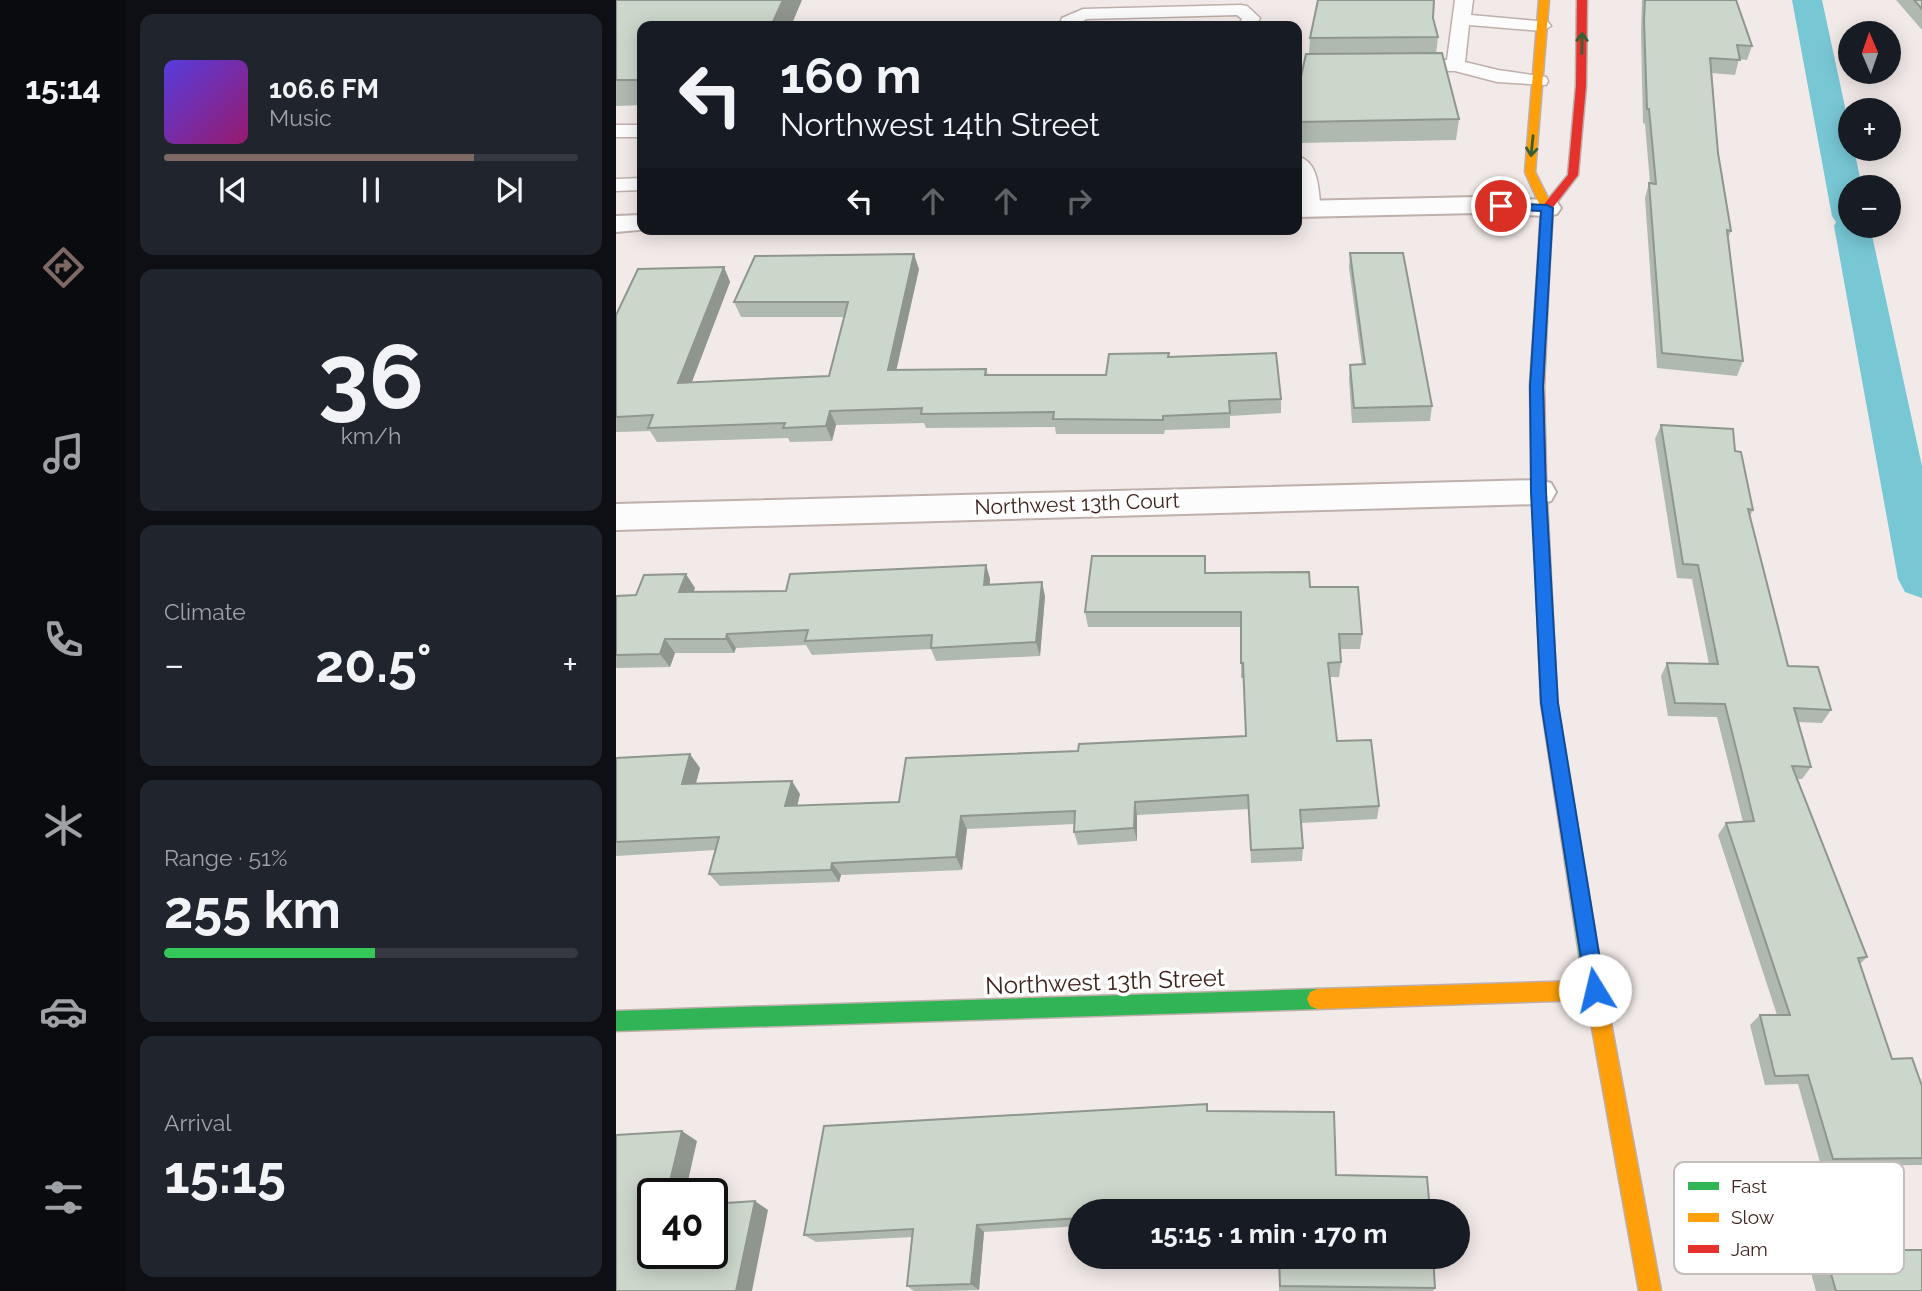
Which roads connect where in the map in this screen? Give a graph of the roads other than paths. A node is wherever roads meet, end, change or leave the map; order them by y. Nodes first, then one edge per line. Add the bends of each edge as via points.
1 (1464, 0) edge
2 (1544, 0) edge
3 (1583, 0) edge
4 (1462, 19) junction
5 (1070, 21) edge
6 (1250, 21) edge
7 (1542, 26) junction
8 (1455, 65) junction
9 (1389, 66) edge
10 (1539, 81) junction
11 (1581, 86) junction
12 (616, 131) edge
13 (637, 131) edge
14 (1302, 167) edge
15 (637, 184) edge
16 (616, 185) edge
17 (1547, 208) junction
18 (1303, 209) edge
19 (637, 223) edge
20 (616, 224) edge
21 (1539, 492) junction
22 (616, 517) edge
23 (1595, 990) junction
24 (616, 1021) edge
25 (1650, 1291) edge

1 - 4 lane
2 - 7 street
11 -> 3 street
4 - 7 lane
4 - 8 lane
5 - 6 lane via 1083,14 1241,10
7 - 10 street
8 - 9 lane
8 - 10 lane
10 - 11 street
10 -> 17 street via 1530,172
11 - 17 street via 1573,175
12 - 13 lane
14 - 18 lane
15 - 16 lane
17 - 18 street
17 - 21 street via 1536,386
19 - 20 street
21 - 22 street, Northwest 13th Court
21 - 23 street via 1549,703
23 - 24 street, Northwest 13th Street
23 - 25 street

